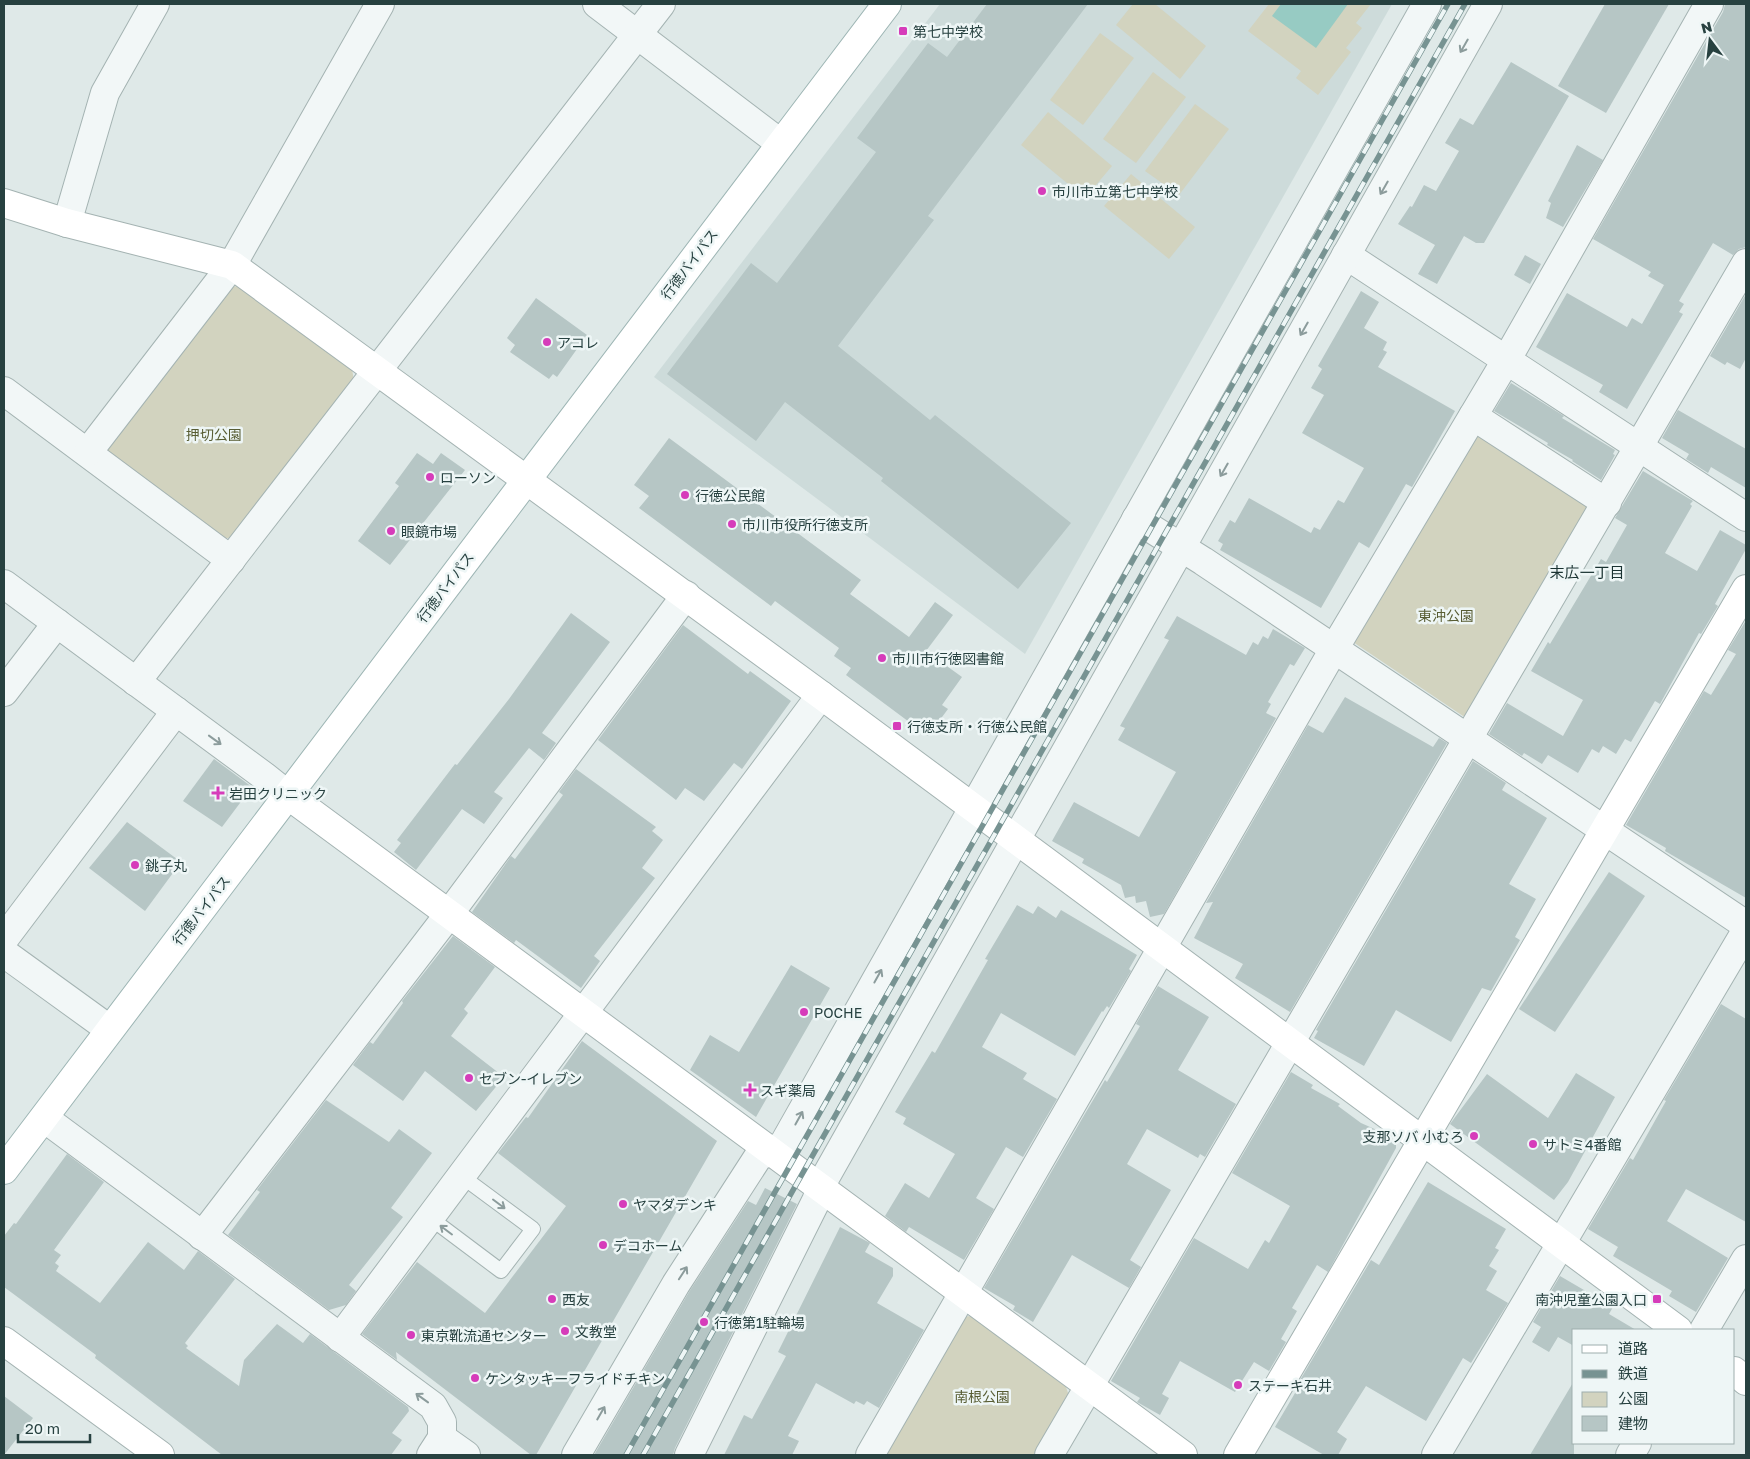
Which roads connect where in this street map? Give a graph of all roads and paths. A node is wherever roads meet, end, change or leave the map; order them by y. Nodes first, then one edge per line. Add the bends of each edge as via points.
1 (155, 4) edge
2 (380, 4) edge
3 (597, 4) edge
4 (661, 4) edge
5 (886, 4) edge
6 (1427, 4) edge
7 (1488, 4) edge
8 (1709, 4) edge
9 (636, 34) junction
10 (780, 144) junction
11 (4, 204) edge
12 (67, 223) junction
13 (1346, 254) junction
14 (1746, 263) edge
15 (232, 265) junction
16 (1507, 359) junction
17 (377, 370) junction
18 (4, 391) edge
19 (1473, 416) junction
20 (1639, 447) junction
21 (88, 452) junction
22 (525, 480) junction
23 (1606, 503) junction
24 (1746, 518) edge
25 (1136, 519) junction
26 (1181, 546) junction
27 (231, 560) junction
28 (4, 584) edge
29 (1746, 589) edge
30 (686, 595) junction
31 (57, 623) junction
32 (1334, 649) junction
33 (136, 682) junction
34 (4, 692) edge
35 (821, 695) junction
36 (176, 711) junction
37 (1469, 739) junction
38 (289, 796) junction
39 (973, 807) junction
40 (1604, 830) junction
41 (1016, 839) junction
42 (450, 913) junction
43 (1746, 925) edge
44 (1746, 931) edge
45 (4, 939) edge
46 (1162, 948) junction
47 (4, 953) edge
48 (582, 1012) junction
49 (109, 1029) junction
50 (1290, 1044) junction
51 (44, 1118) junction
52 (1421, 1141) junction
53 (771, 1151) junction
54 (4, 1170) edge
55 (460, 1175) junction
56 (821, 1188) junction
57 (429, 1217) junction
58 (202, 1236) junction
59 (1559, 1243) junction
60 (1746, 1259) edge
61 (963, 1293) junction
62 (1677, 1329) edge
63 (1705, 1329) edge
64 (340, 1338) junction
65 (4, 1340) edge
66 (1735, 1372) edge
67 (1746, 1380) edge
68 (1090, 1386) junction
69 (1636, 1444) edge
70 (436, 1447) edge
71 (160, 1455) edge
72 (466, 1455) edge
73 (576, 1455) edge
74 (689, 1455) edge
75 (870, 1455) edge
76 (1049, 1455) edge
77 (1182, 1455) edge
78 (1238, 1455) edge
79 (1436, 1455) edge
80 (1630, 1455) edge

1 - 12 street via 105,94
2 - 15 street
3 - 9 street
4 - 9 street
5 - 10 street, 行徳バイパス
6 - 25 street
7 -> 13 street
8 - 16 street
9 - 10 street
9 - 17 street
10 - 22 street, 行徳バイパス
11 - 12 street
12 - 15 street
13 - 16 street
13 -> 26 street
14 - 20 street
15 - 17 street
15 - 21 street
16 - 19 street
16 - 20 street
17 - 22 street
17 - 27 street
18 - 21 street
19 - 23 street
19 - 32 street
20 - 23 street
20 - 24 street
21 - 27 street
22 - 30 street
22 - 38 street, 行徳バイパス
23 - 37 street
25 - 26 street
25 - 39 street
26 - 32 street
26 - 41 street
27 - 33 street
28 - 31 street
29 - 40 street
30 - 35 street
30 - 42 street
31 - 33 street
31 - 34 street
32 - 37 street
32 - 46 street
33 - 36 street
35 - 39 street
35 - 48 street
36 -> 38 street
36 - 45 street
37 - 40 street
37 - 50 street
38 - 42 street
38 - 49 street, 行徳バイパス
39 - 41 street
53 -> 39 street via 783,1145
40 - 43 street
40 - 52 street
41 - 46 street
41 - 56 street
42 - 48 street
42 - 58 street
44 - 59 street
46 - 50 street
46 - 61 street
47 - 49 street
48 - 53 street
48 - 55 street
49 - 51 street, 行徳バイパス
50 - 52 street
50 - 68 street
51 - 54 street, 行徳バイパス
51 - 58 street
52 - 59 street
52 - 78 street
53 - 56 street
73 -> 53 street via 676,1284 758,1157
55 - 57 street
55 -> 57 lane via 533,1230 502,1271
56 - 61 street
56 - 74 street
57 - 64 street
58 - 64 street
59 - 62 street
59 - 79 street
60 - 63 street
61 - 68 street
61 - 75 street
70 -> 64 street via 442,1422 433,1406
65 - 71 street
66 - 67 street
68 - 76 street
68 - 77 street
69 - 80 street
70 - 72 street

